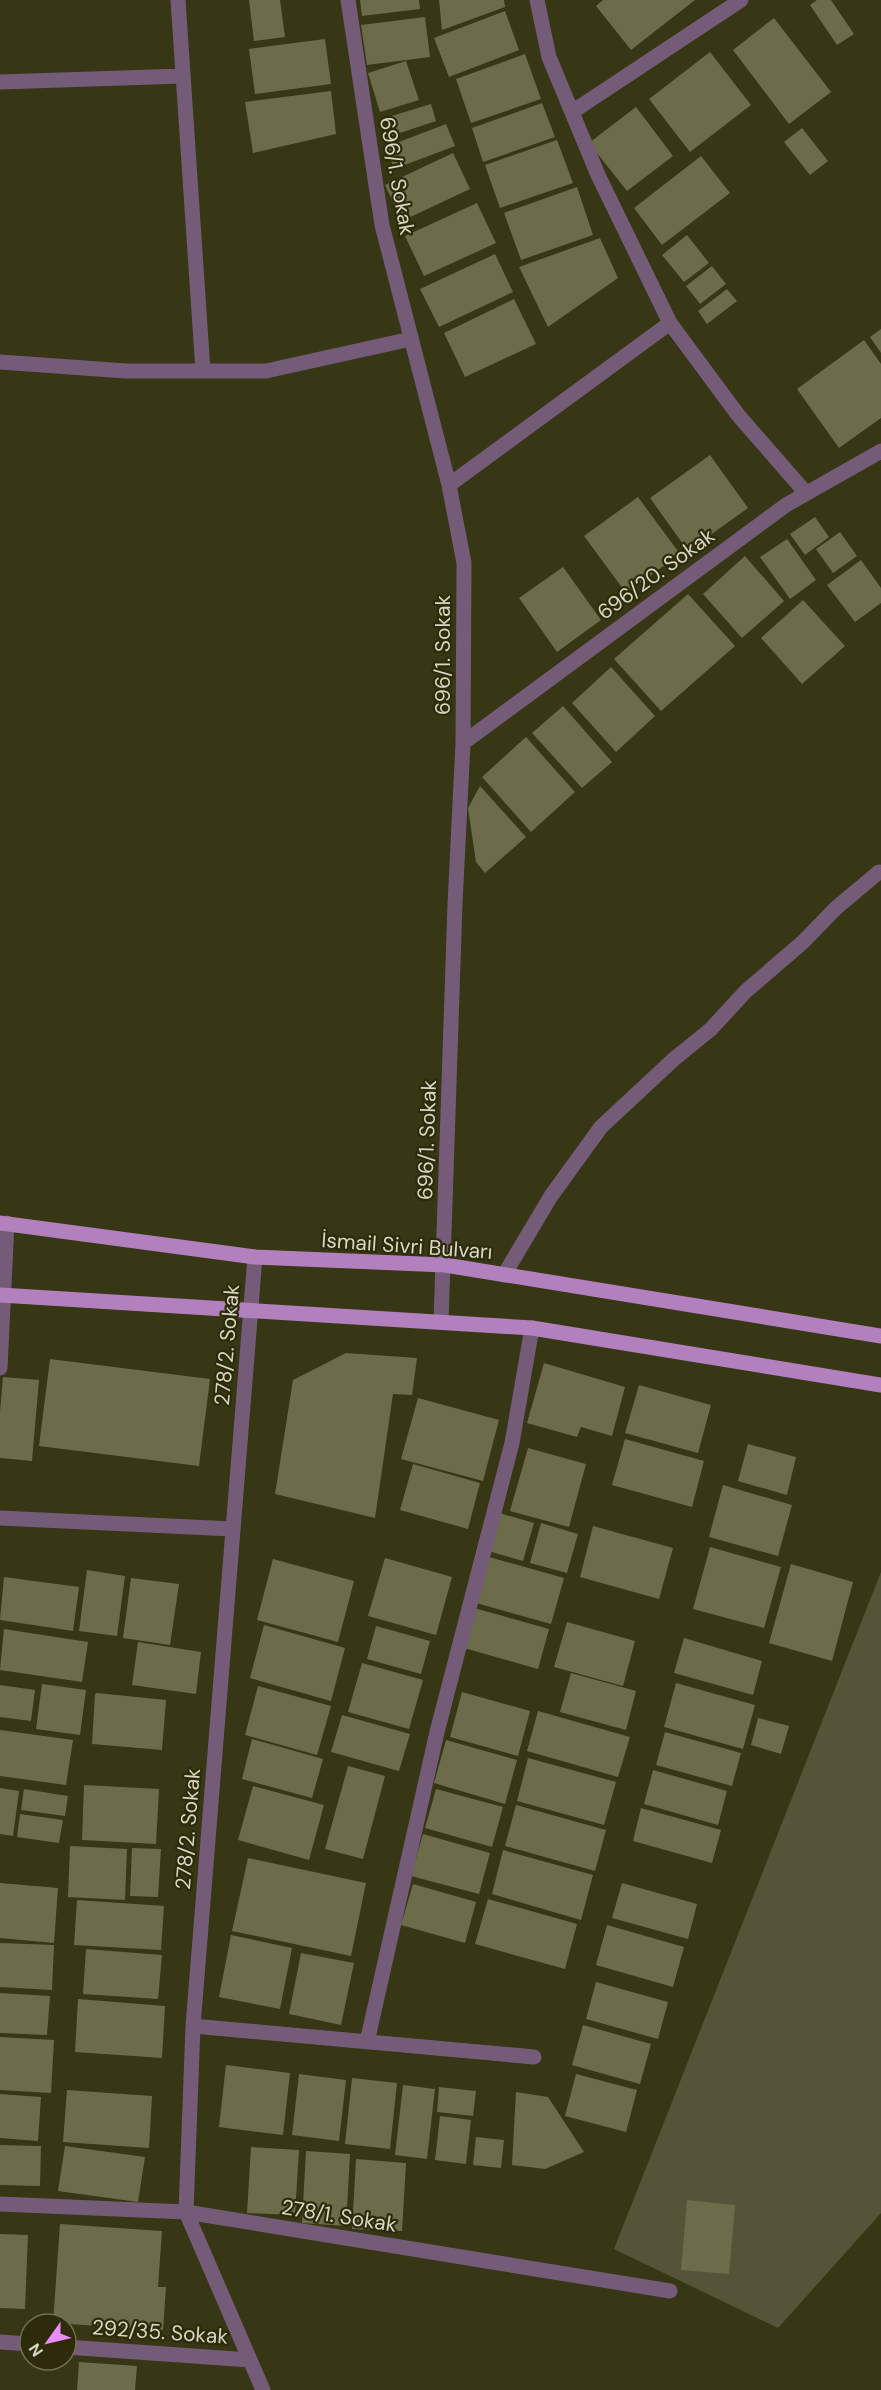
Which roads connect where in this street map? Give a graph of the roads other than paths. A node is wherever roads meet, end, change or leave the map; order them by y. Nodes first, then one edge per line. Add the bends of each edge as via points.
1 (178, 0) edge
2 (348, 0) edge
3 (537, 0) edge
4 (741, 0) edge
5 (183, 76) junction
6 (0, 82) edge
7 (572, 112) junction
8 (670, 323) junction
9 (411, 339) junction
10 (0, 362) edge
11 (203, 371) junction
12 (881, 451) edge
13 (449, 485) junction
14 (806, 493) junction
15 (463, 743) junction
16 (879, 872) dead end
17 (3, 1223) edge
18 (255, 1257) junction
19 (445, 1265) junction
20 (504, 1275) junction
21 (2, 1295) edge
22 (250, 1312) junction
23 (441, 1322) junction
24 (532, 1328) junction
25 (881, 1336) edge
26 (0, 1368) edge
27 (881, 1385) edge
28 (0, 1518) edge
29 (233, 1529) junction
30 (193, 2026) junction
31 (367, 2042) junction
32 (534, 2056) dead end
33 (0, 2204) edge
34 (186, 2212) junction
35 (670, 2291) dead end
36 (0, 2342) edge
37 (18, 2343) edge
38 (78, 2348) edge
39 (250, 2360) junction
40 (263, 2390) edge

1 - 5 street
2 - 9 street, 696/1. Sokak via 382,225
3 - 7 street via 549,57
4 - 7 street
5 - 6 street
5 - 11 street
7 - 8 street
8 - 13 street
8 - 14 street via 738,415
9 - 11 street via 266,371
9 - 13 street, 696/1. Sokak
10 - 11 street via 126,371
12 - 14 street, 696/20. Sokak
13 - 15 street, 696/1. Sokak via 464,563
14 - 15 street, 696/20. Sokak
15 - 19 street, 696/1. Sokak
16 - 20 street via 601,1127 551,1196
17 - 18 main road, İsmail Sivri Bulvarı
17 - 21 street
18 - 19 main road, İsmail Sivri Bulvarı
18 - 22 street, 278/2. Sokak
19 - 20 main road, İsmail Sivri Bulvarı
19 - 23 street, 696/1. Sokak
20 - 25 main road, İsmail Sivri Bulvarı
21 - 22 main road
21 - 26 street
22 - 23 main road
22 - 29 street, 278/2. Sokak
23 - 24 main road
24 - 27 main road
24 - 31 street via 512,1443 437,1732
28 - 29 street
29 - 30 street, 278/2. Sokak
30 - 31 street
30 - 34 street, 278/2. Sokak
31 - 32 street
33 - 34 street, 278/1. Sokak
34 - 35 street, 278/1. Sokak
34 - 39 street, 278/2. Sokak
36 - 37 street
38 - 39 street, 292/35. Sokak
39 - 40 street, 278/2. Sokak

